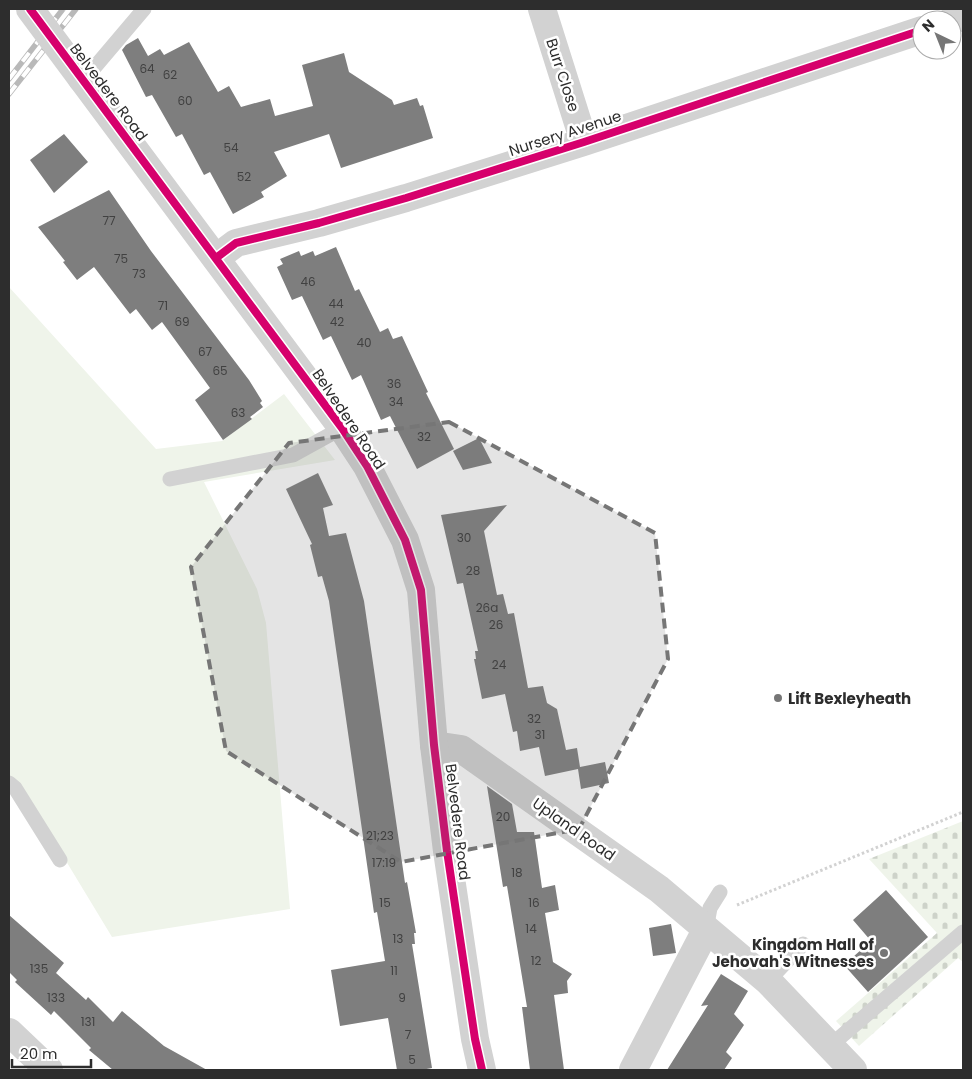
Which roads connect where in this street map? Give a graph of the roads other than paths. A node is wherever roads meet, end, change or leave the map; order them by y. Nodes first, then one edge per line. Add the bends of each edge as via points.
1 (30, 9) edge
2 (144, 9) edge
3 (542, 9) edge
4 (912, 33) edge
5 (83, 80) junction
6 (584, 142) junction
7 (216, 258) junction
8 (342, 428) junction
9 (170, 479) dead end
10 (434, 745) junction
11 (9, 783) edge
12 (60, 860) dead end
13 (720, 892) dead end
14 (706, 930) junction
15 (963, 932) edge
16 (803, 944) dead end
17 (768, 981) junction
18 (9, 1032) edge
19 (830, 1046) junction
20 (49, 1070) edge
21 (482, 1070) edge
22 (634, 1070) edge
23 (853, 1070) edge

1 - 5 street, Belvedere Road, bridge
2 - 5 lane
3 - 6 street, Burr Close
4 - 6 street, Nursery Avenue
5 - 7 street, Belvedere Road
6 - 7 street, Nursery Avenue via 406,198 236,243
7 - 8 street, Belvedere Road
8 - 9 lane via 293,455
8 - 10 street, Belvedere Road via 367,466 404,540 421,590
10 - 14 street, Upland Road via 461,750 659,889
10 - 21 street, Belvedere Road via 450,871
11 - 12 lane
13 - 14 lane via 710,908
14 - 17 street, Upland Road
14 - 22 street
15 - 19 lane
16 - 17 lane
17 - 19 street, Upland Road
18 - 20 street
19 - 23 street, Upland Road

